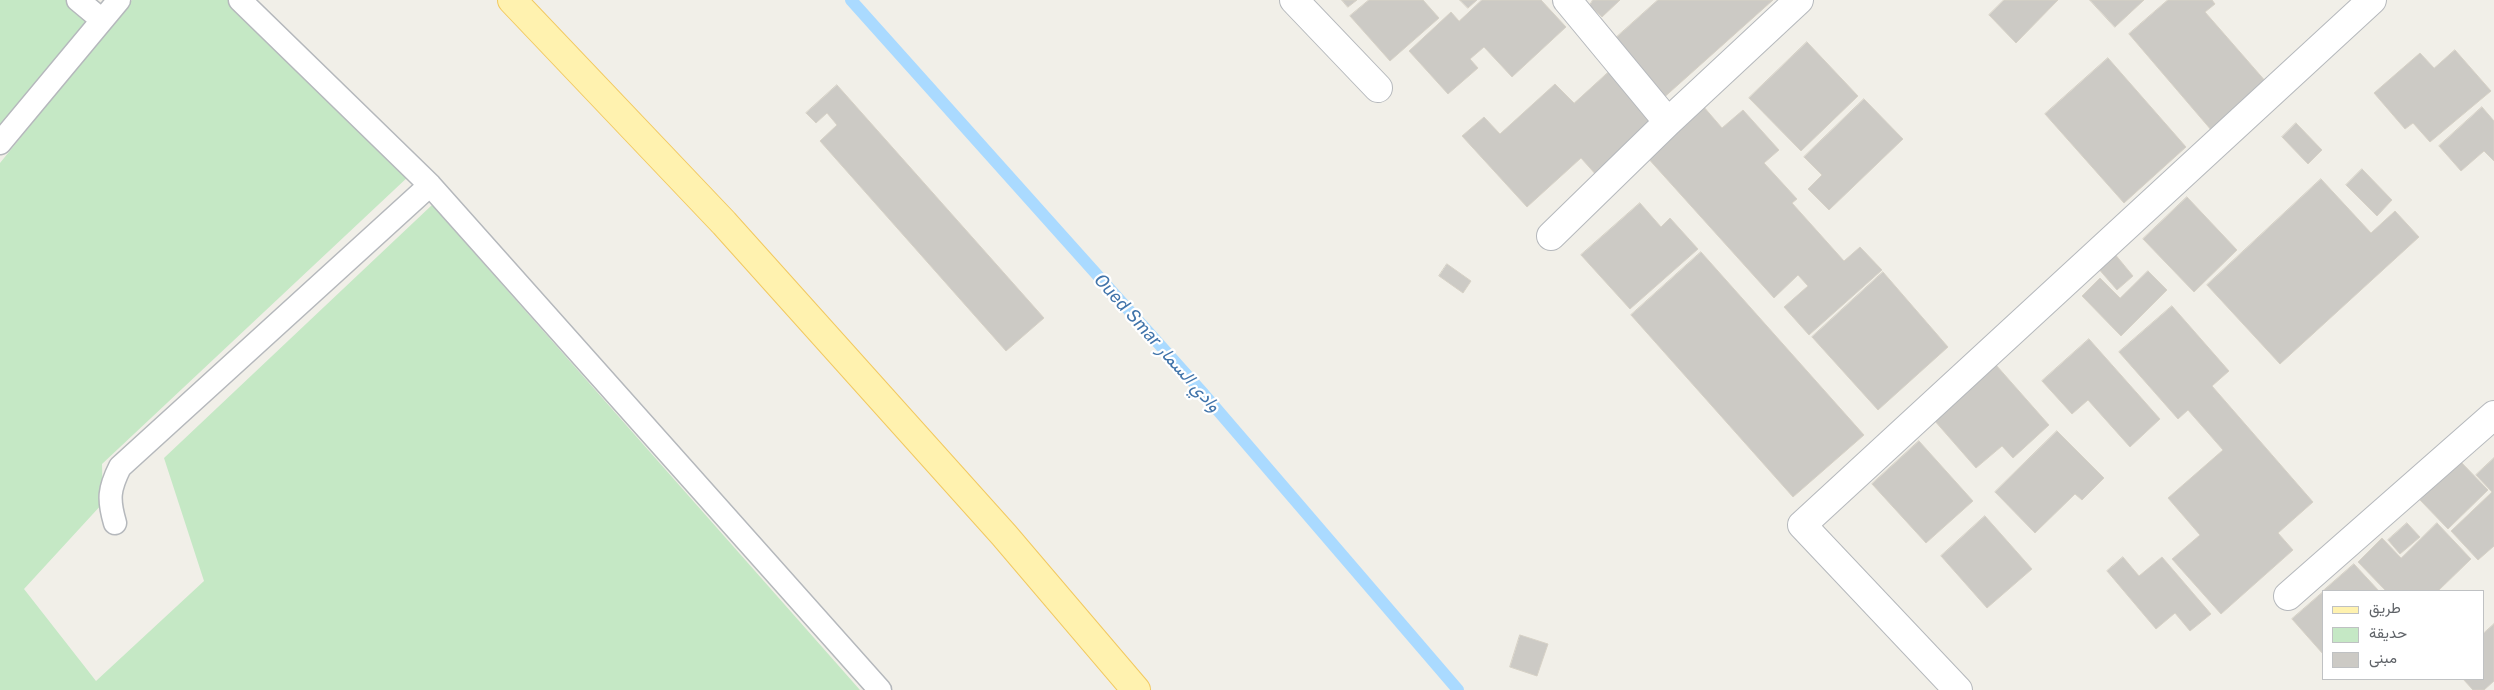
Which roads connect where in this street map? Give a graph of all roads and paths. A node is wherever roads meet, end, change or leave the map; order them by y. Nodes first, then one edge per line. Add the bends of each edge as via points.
1 (78, 0) edge
2 (119, 0) edge
3 (240, 0) edge
4 (512, 0) edge
5 (1294, 0) edge
6 (1567, 0) edge
7 (1799, 0) edge
8 (2372, 0) edge
9 (102, 20) junction
10 (1378, 88) dead end
11 (1668, 122) junction
12 (0, 143) edge
13 (430, 185) junction
14 (1551, 236) dead end
15 (2494, 415) edge
16 (115, 522) dead end
17 (2288, 596) dead end
18 (880, 690) edge
19 (1136, 690) edge
20 (1958, 690) edge

1 - 9 lane
2 - 9 lane
3 - 13 lane
4 - 19 main road via 724,223 1004,535
5 - 10 street
6 - 11 street
7 - 11 street
8 - 20 street via 1802,525
9 - 12 lane
11 - 14 street
13 - 16 lane via 120,467 112,484 110,504
13 - 18 lane
15 - 17 street

